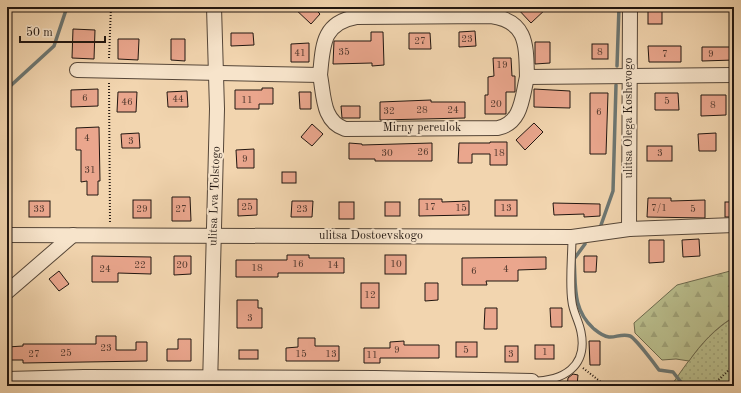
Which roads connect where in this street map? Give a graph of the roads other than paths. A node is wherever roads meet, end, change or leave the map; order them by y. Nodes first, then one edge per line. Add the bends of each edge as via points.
1 (214, 7) edge
2 (630, 7) edge
3 (77, 70) dead end
4 (215, 74) junction
5 (320, 75) junction
6 (630, 75) junction
7 (734, 75) edge
8 (527, 77) junction
9 (734, 225) edge
10 (628, 229) junction
11 (7, 235) edge
12 (72, 235) junction
13 (213, 236) junction
14 (572, 237) junction
15 (7, 292) edge
16 (7, 379) edge
17 (211, 382) edge
18 (532, 383) edge

1 - 4 street, ulitsa Lva Tolstogo
2 - 6 street, ulitsa Olega Koshevogo
3 - 4 street
4 - 5 street
4 - 13 street, ulitsa Lva Tolstogo via 218,109
5 - 8 street, Mirny pereulok via 328,115 344,129 498,128 516,117
5 - 8 street, Mirny pereulok via 325,38 330,30 346,19 491,16 510,21 523,36 526,45
6 - 7 street
6 - 8 street
6 - 10 street, ulitsa Olega Koshevogo
9 - 10 street, ulitsa Dostoevskogo
10 - 14 street, ulitsa Dostoevskogo
11 - 12 street, ulitsa Dostoevskogo
12 - 13 street, ulitsa Dostoevskogo
12 - 15 street
13 - 14 street, ulitsa Dostoevskogo
13 - 17 street, ulitsa Lva Tolstogo
14 - 18 lane via 572,302 581,332 581,350 577,364 560,377
16 - 17 street via 84,377
17 - 18 street via 375,378

